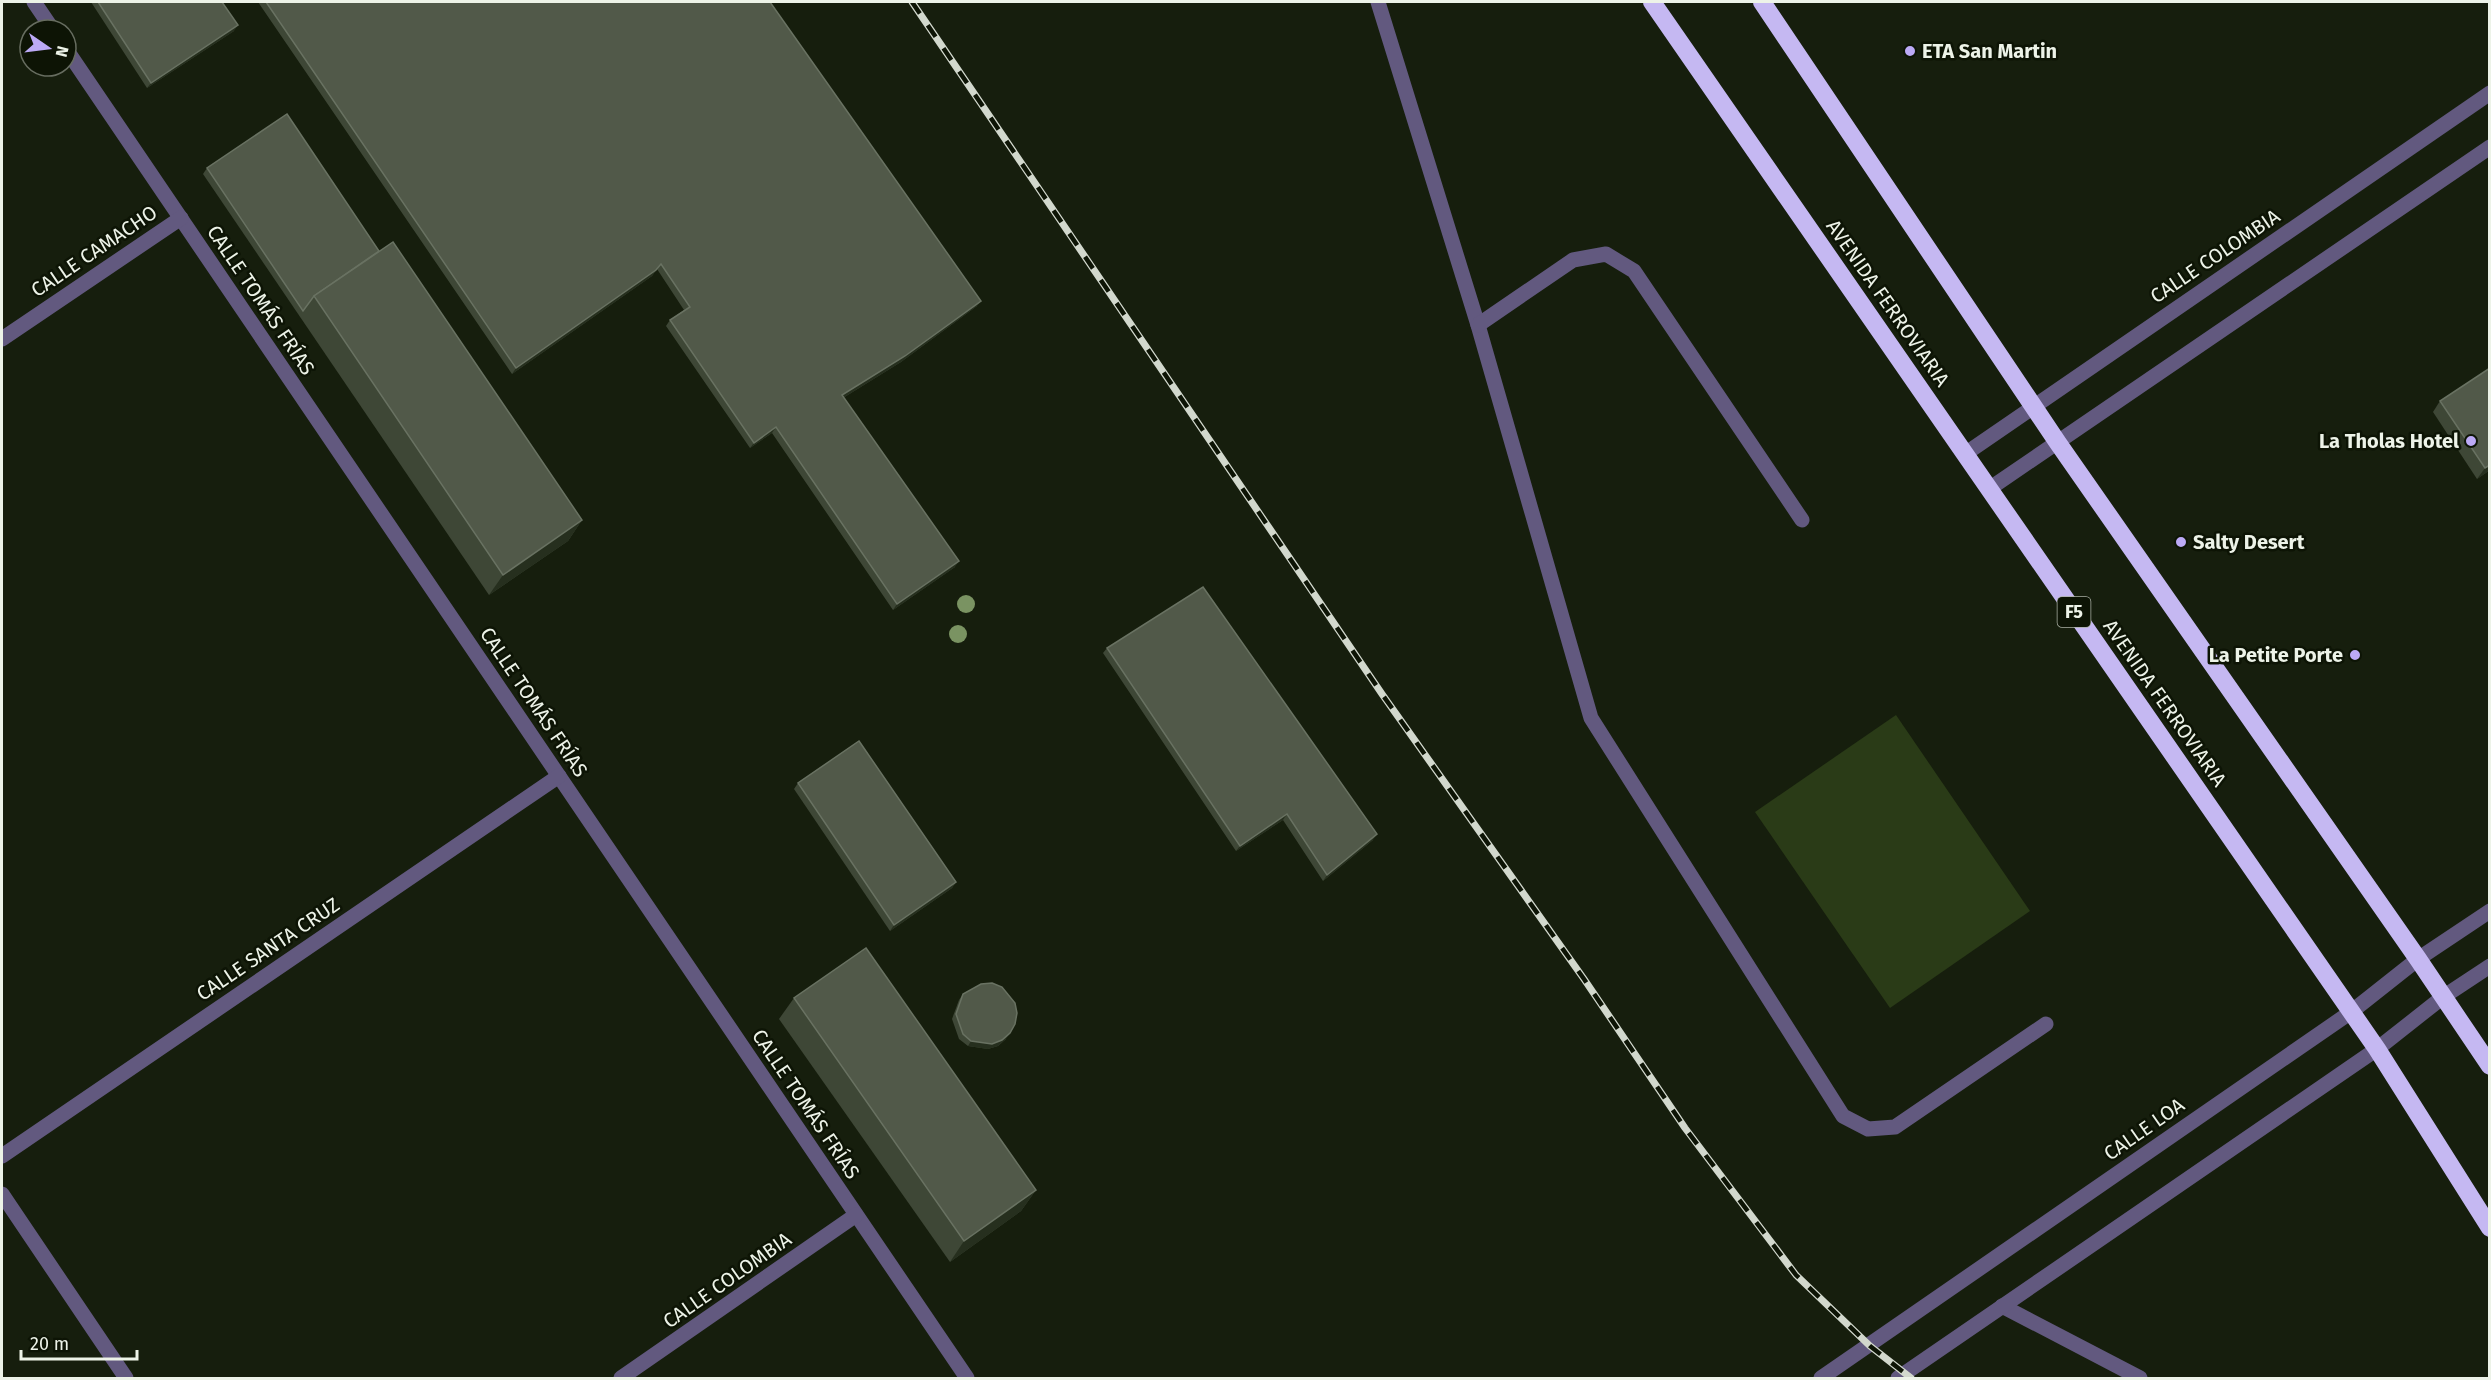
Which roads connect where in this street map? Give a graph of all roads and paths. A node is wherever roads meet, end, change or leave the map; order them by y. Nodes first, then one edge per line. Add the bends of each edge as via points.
1 (34, 2) edge
2 (1378, 2) edge
3 (1652, 2) edge
4 (1762, 2) edge
5 (45, 18) edge
6 (78, 67) edge
7 (2490, 93) edge
8 (2490, 147) edge
9 (181, 218) junction
10 (1478, 325) junction
11 (2, 339) edge
12 (2034, 406) junction
13 (2058, 442) junction
14 (1965, 454) junction
15 (1989, 489) junction
16 (1802, 520) dead end
17 (559, 776) junction
18 (2490, 911) edge
19 (2418, 959) junction
20 (2490, 966) edge
21 (2443, 997) junction
22 (2351, 1012) junction
23 (2046, 1024) dead end
24 (2377, 1049) junction
25 (2490, 1066) edge
26 (2, 1156) edge
27 (2, 1194) edge
28 (856, 1215) junction
29 (2490, 1228) edge
30 (2002, 1306) junction
31 (126, 1378) edge
32 (621, 1378) edge
33 (967, 1378) edge
34 (1821, 1378) edge
35 (1898, 1378) edge
36 (2140, 1378) edge

1 - 5 street
2 - 10 street
3 - 14 highway, AVENIDA FERROVIARIA / F5
4 - 12 highway
6 - 9 street, CALLE TOMÁS FRÍAS
7 - 12 street, CALLE COLOMBIA
8 - 13 street
9 - 11 street, CALLE CAMACHO
9 - 17 street, CALLE TOMÁS FRÍAS
10 - 16 street via 1573,260 1605,254 1634,271
10 - 23 street via 1591,718 1843,1116 1868,1130 1895,1127
12 - 13 highway
12 - 14 street, CALLE COLOMBIA
13 - 15 street
13 - 19 highway
14 - 15 highway, AVENIDA FERROVIARIA / F5
15 - 22 highway, AVENIDA FERROVIARIA / F5
17 - 26 street, CALLE SANTA CRUZ
17 - 28 street, CALLE TOMÁS FRÍAS
18 - 19 street, CALLE LOA
19 - 21 highway
19 - 22 street, CALLE LOA
20 - 21 street
21 - 24 street
21 - 25 highway
22 - 24 highway, AVENIDA FERROVIARIA / F5
22 - 34 street, CALLE LOA
24 - 29 highway, AVENIDA FERROVIARIA / F5
24 - 30 street
27 - 31 street
28 - 32 street, CALLE COLOMBIA
28 - 33 street, CALLE TOMÁS FRÍAS
30 - 35 street
30 - 36 street

